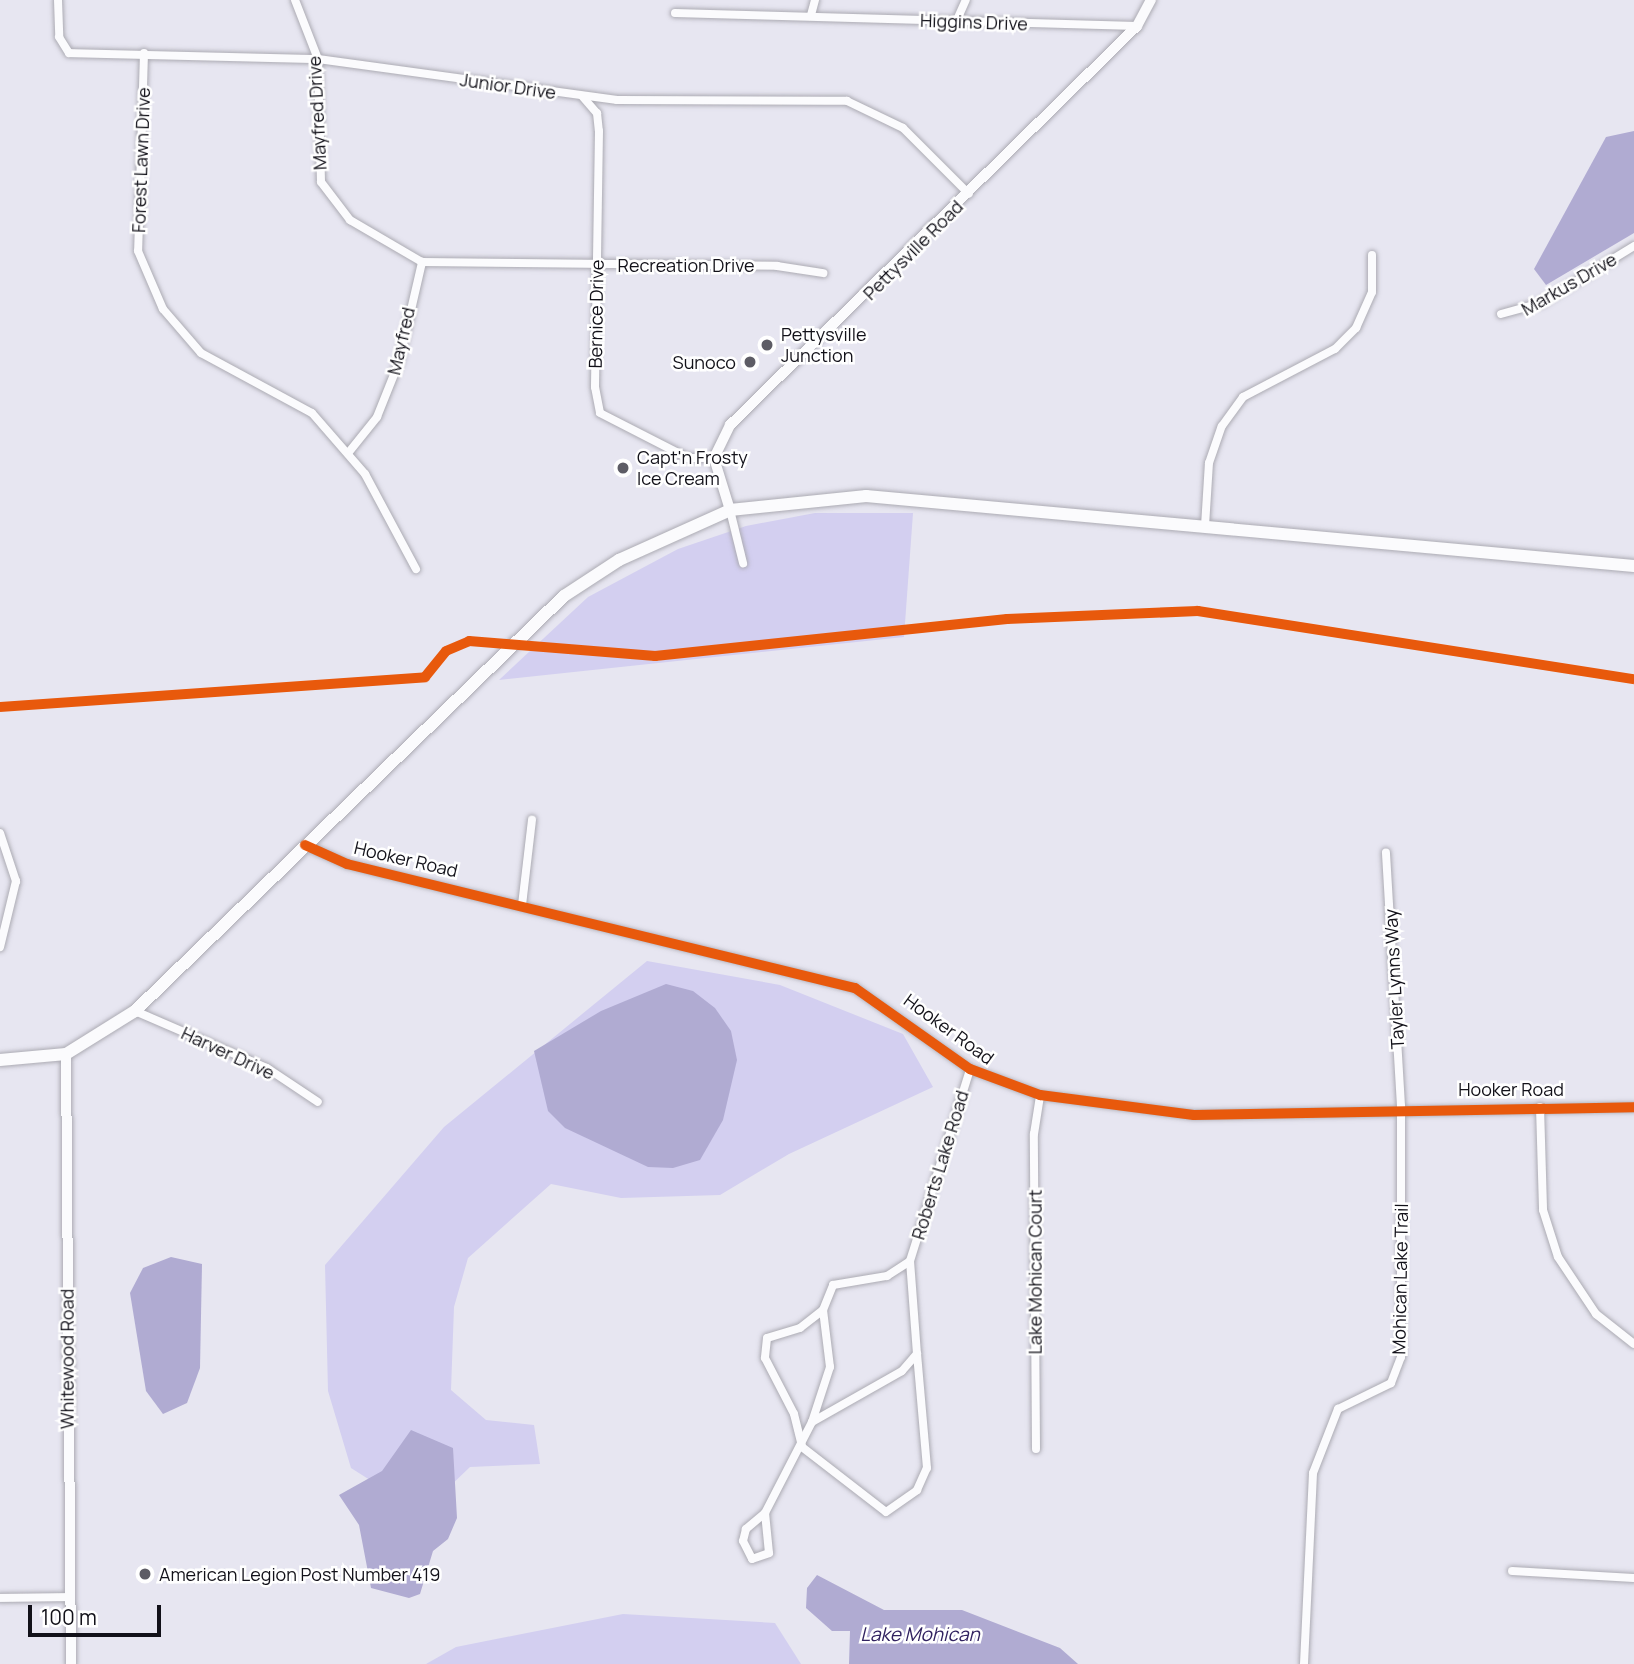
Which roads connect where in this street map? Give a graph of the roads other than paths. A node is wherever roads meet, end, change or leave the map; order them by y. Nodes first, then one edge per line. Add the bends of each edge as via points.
1 (58, 0) edge
2 (295, 0) edge
3 (815, 0) edge
4 (965, 0) edge
5 (1150, 0) edge
6 (675, 13) dead end
7 (811, 15) junction
8 (956, 22) junction
9 (1136, 26) junction
10 (144, 53) junction
11 (318, 59) junction
12 (582, 96) junction
13 (969, 194) junction
14 (1634, 246) edge
15 (1373, 255) dead end
16 (422, 262) junction
17 (596, 265) junction
18 (823, 273) dead end
19 (1501, 314) dead end
20 (349, 452) junction
21 (714, 458) junction
22 (730, 510) junction
23 (1205, 526) junction
24 (743, 563) dead end
25 (1634, 566) edge
26 (416, 569) dead end
27 (532, 820) dead end
28 (0, 833) edge
29 (305, 845) junction
30 (1386, 852) dead end
31 (522, 905) junction
32 (0, 947) edge
33 (135, 1011) junction
34 (66, 1054) junction
35 (0, 1060) edge
36 (970, 1069) junction
37 (1040, 1095) junction
38 (318, 1102) dead end
39 (1401, 1106) junction
40 (1540, 1107) junction
41 (1634, 1107) edge
42 (910, 1261) junction
43 (823, 1310) junction
44 (1634, 1343) edge
45 (917, 1354) junction
46 (812, 1422) junction
47 (802, 1447) junction
48 (1036, 1448) dead end
49 (765, 1513) junction
50 (1513, 1571) dead end
51 (1634, 1578) edge
52 (70, 1597) junction
53 (0, 1598) edge
54 (71, 1664) edge
55 (1304, 1664) edge

1 - 10 street, Junior Drive via 59,37 69,53
2 - 11 street, Mayfred Drive
3 - 7 street
4 - 8 street
5 - 9 main road, Pettysville Road
6 - 7 street, Higgins Drive
7 - 8 street, Higgins Drive
8 - 9 street, Higgins Drive
9 - 13 main road, Pettysville Road
10 - 11 street, Junior Drive
10 - 20 street, Forest Lawn Drive via 138,251 163,309 201,353 312,413
11 - 12 street, Junior Drive
11 - 16 street, Mayfred Drive via 321,182 350,220
12 - 13 street, Junior Drive via 800,99 869,106 903,128
12 - 17 street, Bernice Drive via 597,113 599,131
13 - 21 main road, Pettysville Road via 730,425
14 - 19 street, Markus Drive via 1541,303
15 - 23 street via 1371,292 1356,328 1335,349 1243,397 1222,426 1209,463
16 - 17 street, Recreation Drive
16 - 20 street, Mayfred via 399,362 377,417
17 - 18 street, Recreation Drive via 777,266
17 - 21 street, Bernice Drive via 600,413 688,458
20 - 26 street, Forest Lawn Drive
21 - 22 main road
22 - 23 main road via 866,496
22 - 24 street
22 - 29 main road via 630,554 572,589
23 - 25 main road
27 - 31 street
28 - 32 street via 16,881
29 - 31 street, Hooker Road via 347,864
29 - 33 main road
30 - 39 street, Tayler Lynns Way
31 - 36 street, Hooker Road via 855,988
33 - 34 main road
33 - 38 street, Harver Drive via 267,1068
34 - 35 main road
34 - 52 street, Whitewood Road
36 - 37 street, Hooker Road
36 - 42 street, Roberts Lake Road
37 - 39 street, Hooker Road via 1194,1115
37 - 48 street, Lake Mohican Court via 1034,1134
39 - 40 street, Hooker Road
39 - 55 street, Mohican Lake Trail via 1401,1357 1391,1383 1338,1409 1313,1473
40 - 41 street, Hooker Road
40 - 44 street via 1543,1210 1558,1257 1596,1314
42 - 43 street, Roberts Lake Road via 887,1276 833,1286
42 - 45 street, Roberts Lake Road
43 - 46 street via 830,1367
43 - 47 street, Roberts Lake Road via 765,1343
45 - 46 street via 902,1371
45 - 47 street, Roberts Lake Road via 927,1463 916,1490 898,1508 883,1511
46 - 47 street
47 - 49 street
49 - 49 street via 769,1553 752,1559 743,1541 746,1529
50 - 51 street
52 - 53 street
52 - 54 street, Whitewood Road

